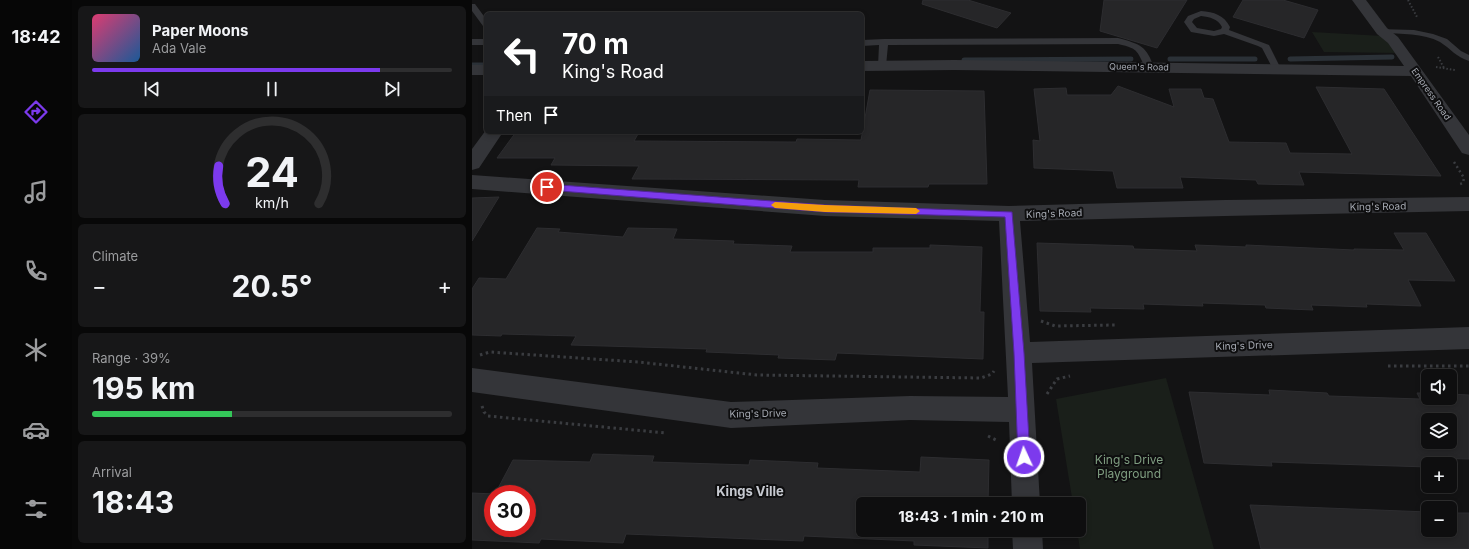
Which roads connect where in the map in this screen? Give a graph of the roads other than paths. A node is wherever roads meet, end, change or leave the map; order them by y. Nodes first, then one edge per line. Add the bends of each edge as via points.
1 (1359, 0) edge
2 (1376, 0) edge
3 (472, 6) edge
4 (484, 21) edge
5 (1224, 31) dead end
6 (1389, 34) junction
7 (472, 42) edge
8 (484, 42) edge
9 (884, 42) junction
10 (864, 43) edge
11 (1469, 58) edge
12 (864, 66) edge
13 (882, 66) junction
14 (1412, 66) junction
15 (1150, 68) junction
16 (1277, 69) junction
17 (472, 70) edge
18 (484, 70) edge
19 (493, 134) edge
20 (1469, 149) edge
21 (472, 163) edge
22 (472, 182) edge
23 (1469, 204) edge
24 (1009, 214) junction
25 (1469, 338) edge
26 (1019, 353) junction
27 (474, 369) edge
28 (1022, 410) junction
29 (1026, 497) edge
30 (1027, 537) edge
31 (1028, 549) edge

1 - 6 street, Empress Road
2 - 6 street, Empress Road
3 - 4 lane
5 - 16 lane via 1266,47
6 - 11 lane via 1435,38
6 - 14 street, Empress Road
7 - 8 lane
9 - 10 lane
9 - 13 lane
9 - 15 lane via 1118,41 1141,48 1145,52
12 - 13 street, Queen's Road
13 - 15 street, Queen's Road
14 - 16 street, Queen's Road
14 - 20 street, Empress Road
15 - 16 street, Queen's Road
17 - 18 street
19 - 21 street
22 - 24 street, King's Road via 825,208
23 - 24 street, King's Road
24 - 26 street
25 - 26 street, King's Drive
26 - 28 street
27 - 28 street, King's Drive via 730,415 910,408
28 - 29 street
30 - 31 street

